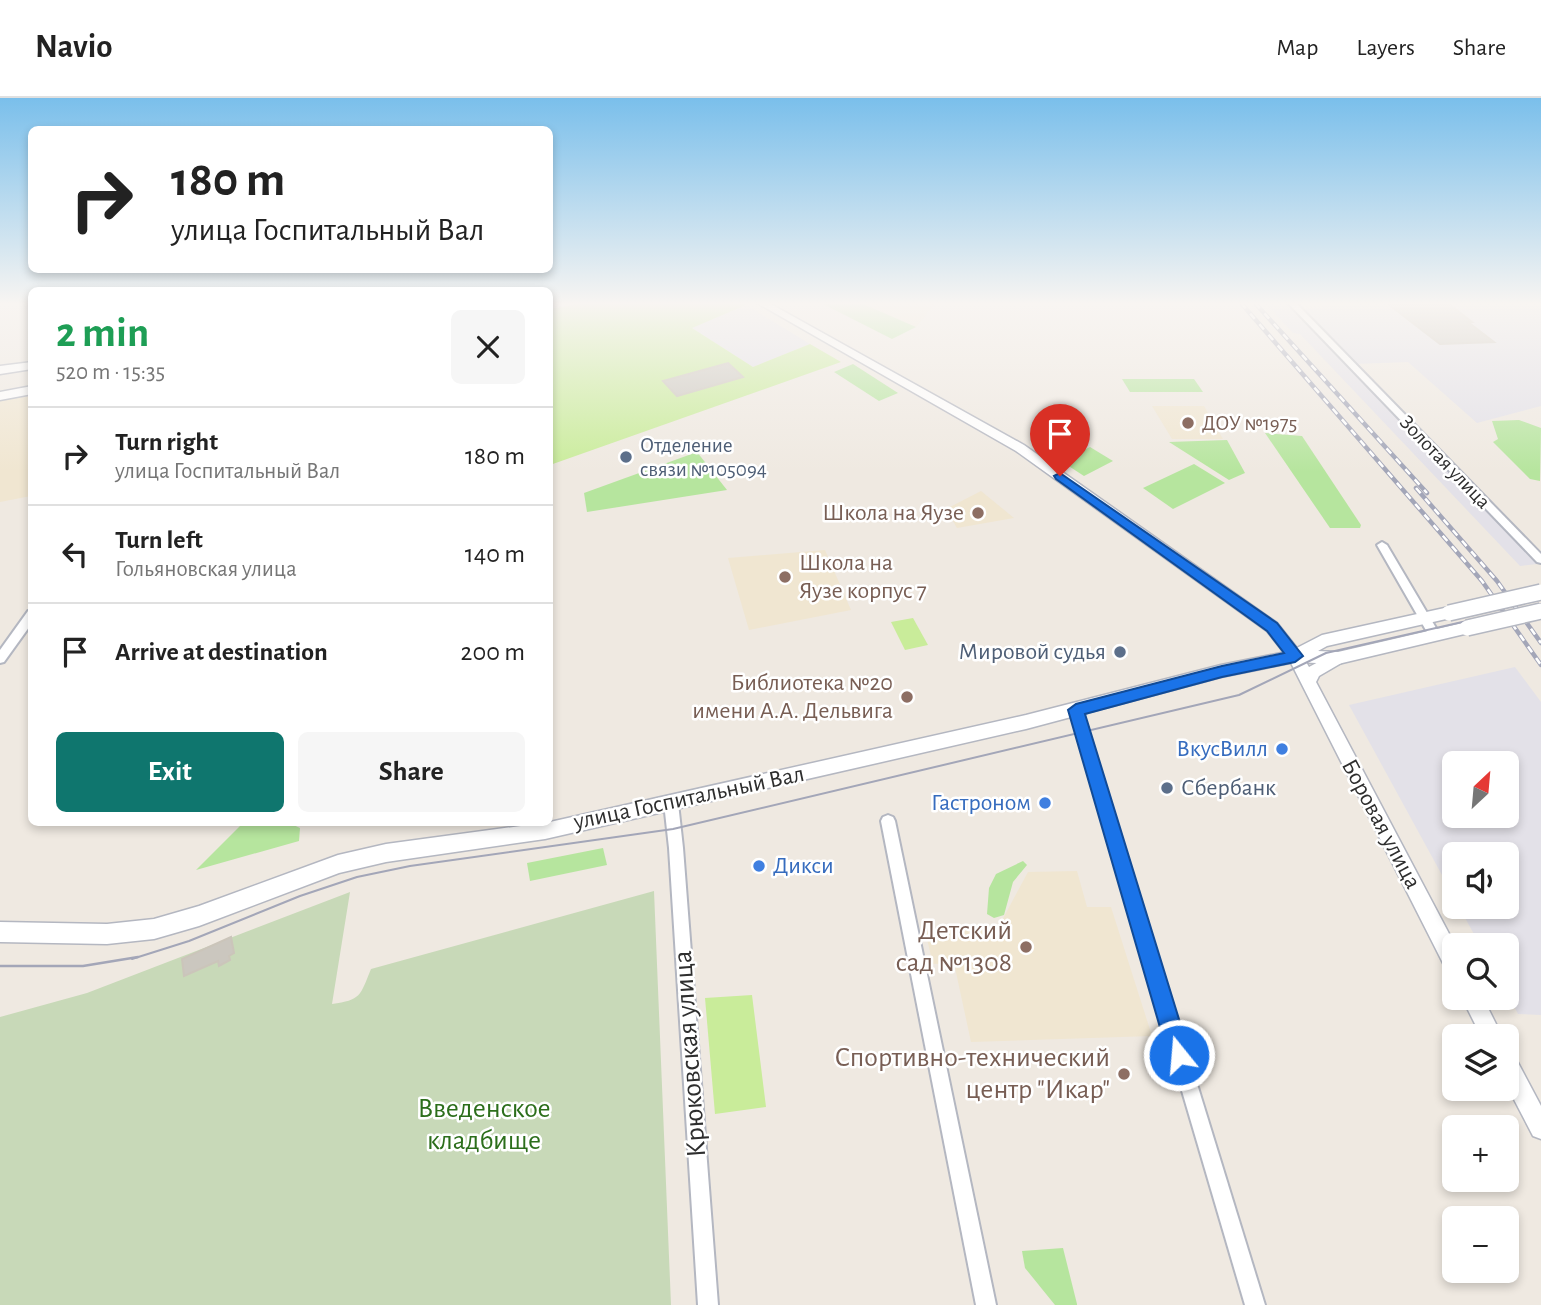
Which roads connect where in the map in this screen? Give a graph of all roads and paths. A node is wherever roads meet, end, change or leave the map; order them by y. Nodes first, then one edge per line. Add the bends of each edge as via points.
1 (862, 359) edge
2 (1347, 359) edge
3 (28, 366) edge
4 (0, 370) edge
5 (28, 391) edge
6 (0, 396) edge
7 (1382, 545) dead end
8 (1539, 558) edge
9 (1541, 592) edge
10 (1541, 611) edge
11 (1424, 619) junction
12 (28, 620) edge
13 (1435, 636) junction
14 (1295, 656) junction
15 (1338, 658) junction
16 (0, 660) edge
17 (1308, 684) junction
18 (1076, 710) junction
19 (671, 803) junction
20 (888, 821) dead end
21 (0, 932) edge
22 (1442, 941) edge
23 (1519, 1087) edge
24 (1541, 1128) edge
25 (708, 1305) edge
26 (986, 1305) edge
27 (1255, 1305) edge

1 - 14 street, Боровая улица via 1020,449 1272,627
2 - 8 street, Золотая улица
3 - 4 main road
5 - 6 main road
7 - 11 street
9 - 11 main road, улица Госпитальный Вал, bridge
10 - 13 main road, улица Госпитальный Вал, bridge
11 - 13 street
11 - 14 main road, улица Госпитальный Вал via 1322,641
12 - 16 street
13 - 15 main road, улица Госпитальный Вал
14 - 15 main road, улица Госпитальный Вал
14 - 17 street, Боровая улица
14 - 18 main road, улица Госпитальный Вал
15 - 17 street via 1313,672
17 - 22 street, Боровая улица
18 - 19 main road, улица Госпитальный Вал
18 - 27 street
19 - 21 main road, улица Госпитальный Вал via 545,830 338,864 154,929 107,934
19 - 25 street, Крюковская улица
20 - 26 street
23 - 24 street

